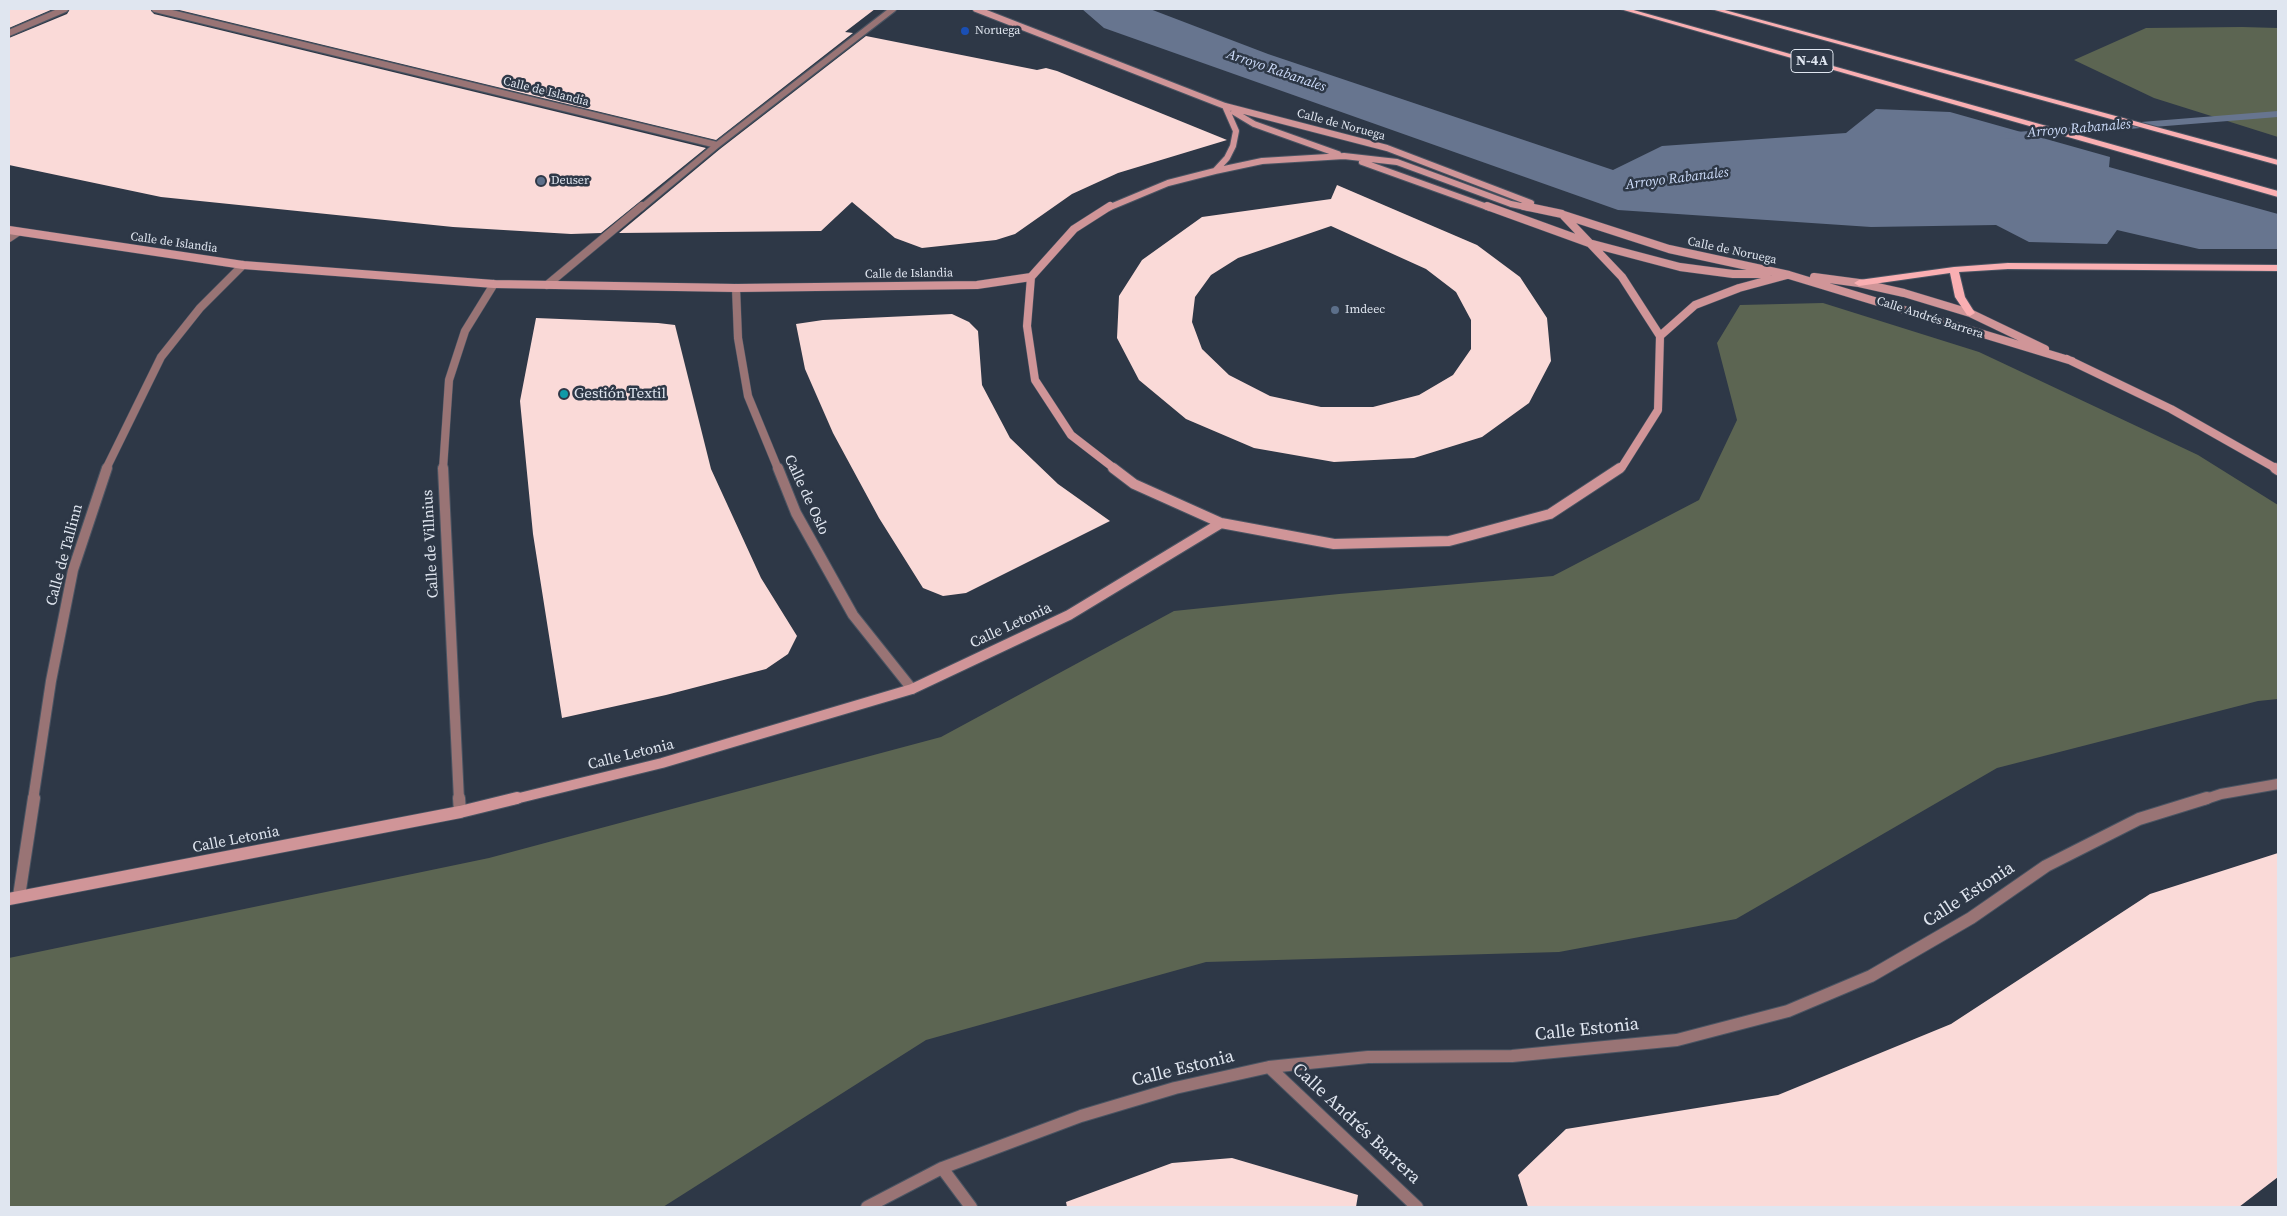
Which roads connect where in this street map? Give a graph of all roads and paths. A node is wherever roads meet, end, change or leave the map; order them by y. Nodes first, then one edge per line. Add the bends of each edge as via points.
1 (65, 9) edge
2 (156, 9) edge
3 (892, 9) edge
4 (976, 9) edge
5 (1623, 9) edge
6 (1714, 9) edge
7 (9, 33) edge
8 (1225, 106) junction
9 (717, 145) junction
10 (1344, 156) junction
11 (2278, 163) edge
12 (1214, 171) junction
13 (2278, 194) edge
14 (1562, 214) junction
15 (9, 230) edge
16 (18, 232) junction
17 (9, 238) edge
18 (1589, 243) junction
19 (243, 265) junction
20 (2278, 268) edge
21 (1954, 270) junction
22 (1789, 275) junction
23 (1031, 277) junction
24 (1859, 282) junction
25 (494, 284) junction
26 (547, 285) junction
27 (736, 288) junction
28 (1970, 313) junction
29 (1660, 336) junction
30 (2072, 361) junction
31 (2278, 470) edge
32 (1221, 522) junction
33 (912, 689) junction
34 (2278, 784) edge
35 (460, 812) junction
36 (14, 898) edge
37 (1269, 1067) junction
38 (942, 1168) junction
39 (867, 1207) edge
40 (971, 1207) edge
41 (1417, 1207) edge

1 - 7 street
2 - 9 street, Calle de Islandia
3 - 9 street
4 - 8 street, Calle de Noruega
5 - 13 main road, N-4A
6 - 11 main road, N-4A
8 - 10 street, Calle de Noruega via 1254,124
8 - 12 street via 1236,130 1227,158
8 - 14 street, Calle de Noruega via 1387,148
9 - 26 street
10 - 12 street via 1262,161
10 - 14 street, Calle de Noruega via 1397,162 1511,204
10 - 18 street, Calle de Noruega
12 - 23 street via 1168,183 1116,203 1074,229
14 - 18 street, Calle de Noruega
14 - 22 street, Calle de Noruega via 1669,249
15 - 16 street, Calle de Islandia
16 - 17 street
16 - 19 street, Calle de Islandia
18 - 22 street, Calle de Noruega via 1680,267 1733,274
18 - 29 street via 1622,277
19 - 25 street, Calle de Islandia
19 - 36 street, Calle de Tallinn via 200,308 161,357 104,474 73,570
20 - 21 main road via 2008,266
21 - 24 main road
21 - 28 main road via 1960,297
22 - 24 street, Calle Andrés Barrera
22 - 29 street, Calle Andrés Barrera via 1739,288 1695,305
22 - 30 street, Calle Andrés Barrera
23 - 27 street, Calle de Islandia via 977,285
23 - 32 street via 1027,326 1035,380 1071,435 1134,484
24 - 28 street, Calle Andrés Barrera
25 - 26 street, Calle de Islandia
25 - 35 street, Calle de Villnius via 465,331 449,380 443,471
26 - 27 street, Calle de Islandia
27 - 33 street, Calle de Oslo via 738,338 748,396 796,513 853,616
28 - 30 street, Calle Andrés Barrera
29 - 32 street via 1658,410 1622,467 1550,514 1449,541 1334,544
30 - 31 street, Calle Andrés Barrera via 2171,410
32 - 33 street, Calle Letonia via 1069,615
33 - 35 street, Calle Letonia via 662,764
34 - 37 street, Calle Estonia via 2221,794 2139,819 2046,866 1971,918 1871,976 1788,1011 1677,1040 1512,1056 1368,1058
35 - 36 street, Calle Letonia
37 - 38 street, Calle Estonia via 1175,1088 1081,1116
37 - 41 street, Calle Andrés Barrera
38 - 39 street, Calle Estonia
38 - 40 street

